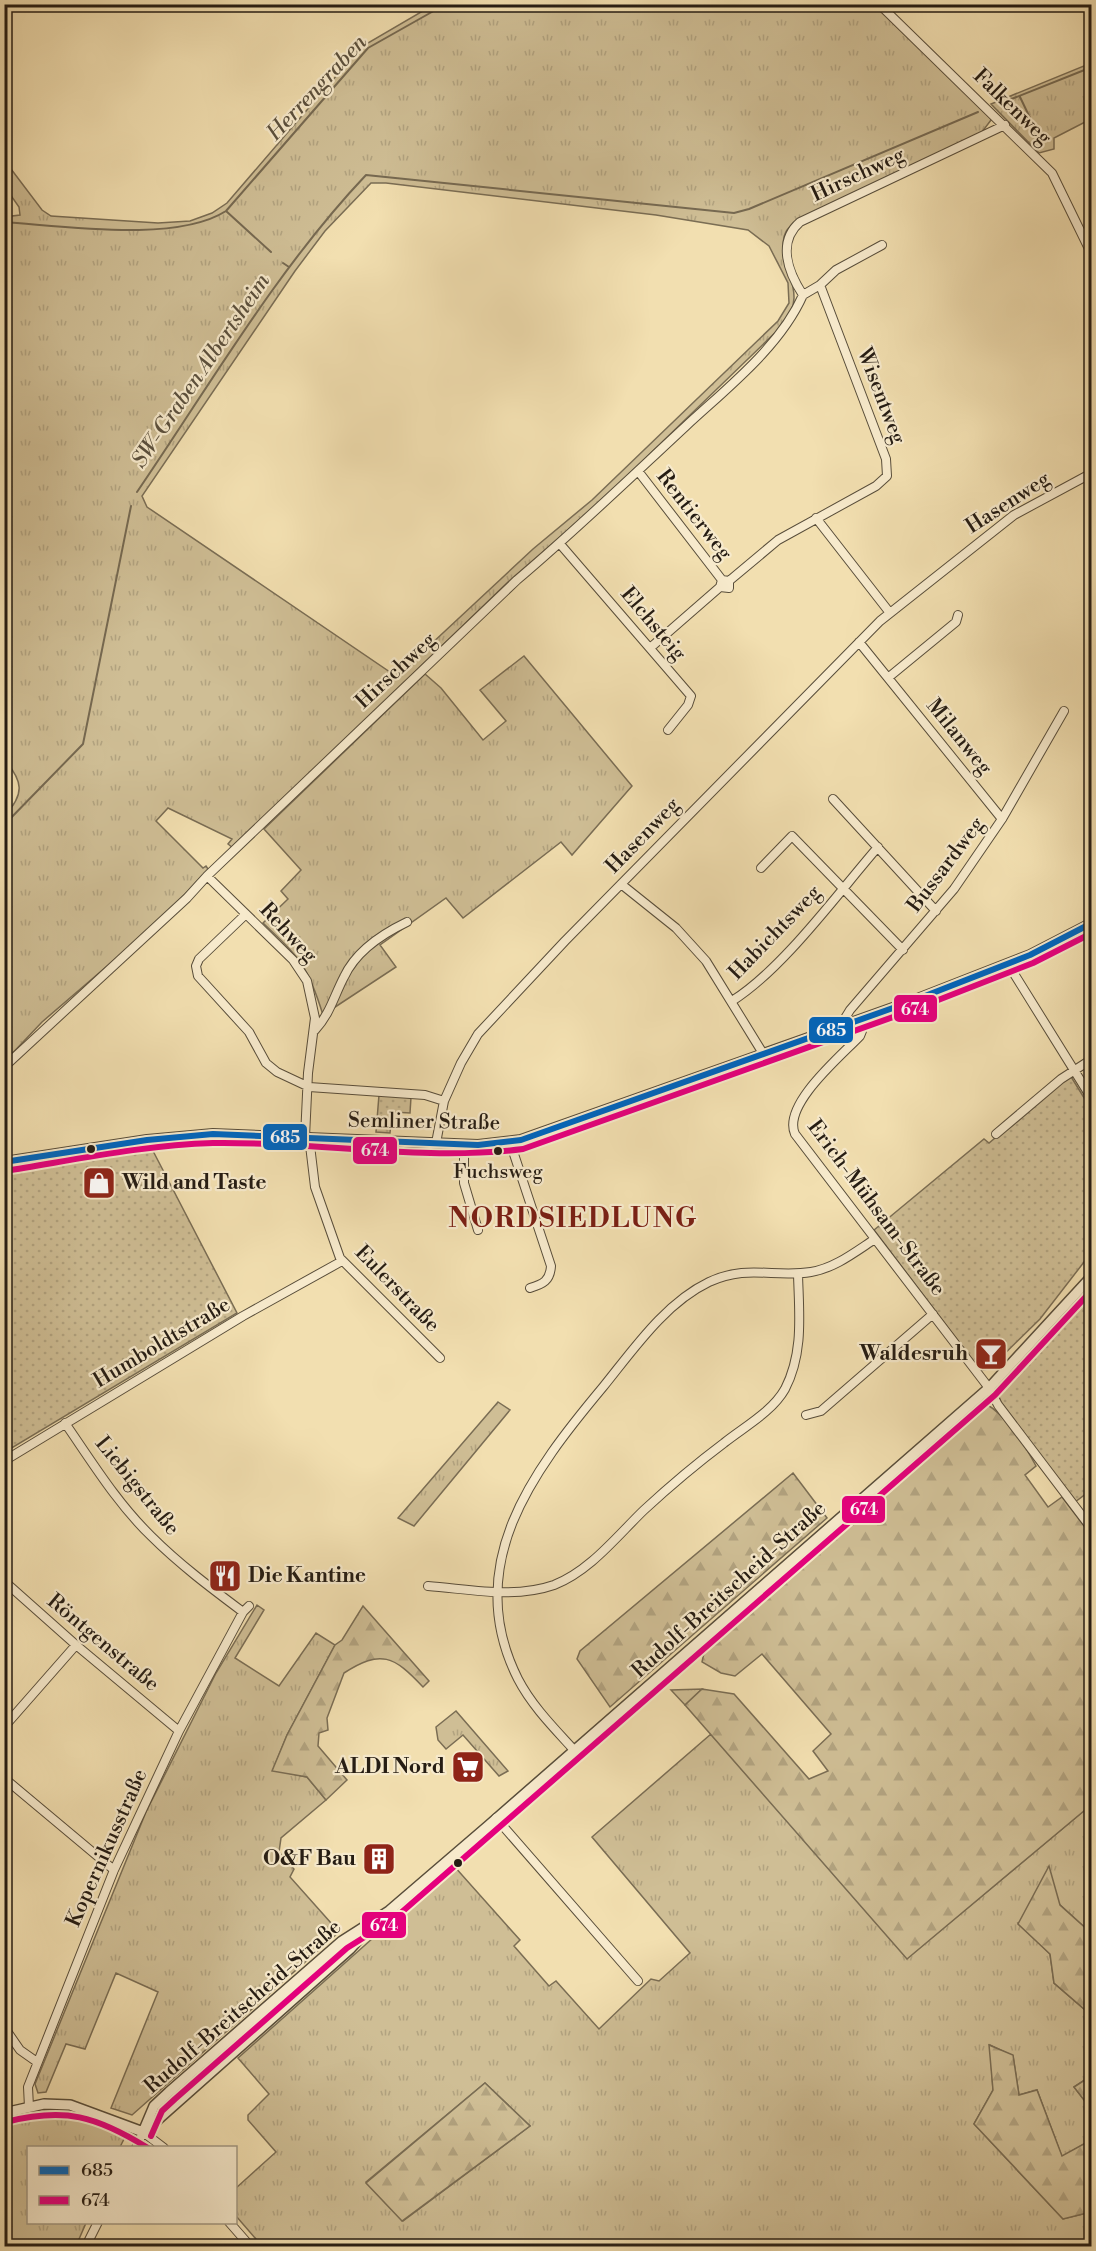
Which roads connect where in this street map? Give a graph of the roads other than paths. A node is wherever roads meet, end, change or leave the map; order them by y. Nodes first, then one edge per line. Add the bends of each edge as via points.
1 (879, 4) edge
2 (1005, 125) junction
3 (882, 245) dead end
4 (1092, 255) edge
5 (820, 285) junction
6 (803, 295) junction
7 (638, 471) junction
8 (1092, 473) edge
9 (816, 518) junction
10 (560, 544) junction
11 (724, 583) junction
12 (890, 613) junction
13 (958, 615) dead end
14 (860, 642) junction
15 (650, 648) junction
16 (889, 677) junction
17 (1064, 711) dead end
18 (668, 730) dead end
19 (833, 799) dead end
20 (1002, 819) junction
21 (878, 847) junction
22 (761, 867) dead end
23 (207, 876) junction
24 (621, 884) junction
25 (843, 888) junction
26 (936, 911) junction
27 (246, 914) junction
28 (407, 922) dead end
29 (1092, 923) edge
30 (903, 950) junction
31 (1008, 964) junction
32 (732, 1001) junction
33 (859, 1021) junction
34 (839, 1028) junction
35 (315, 1030) junction
36 (764, 1055) junction
37 (1092, 1059) edge
38 (4, 1067) edge
39 (1073, 1071) junction
40 (309, 1087) junction
41 (1092, 1099) edge
42 (444, 1101) junction
43 (996, 1134) dead end
44 (307, 1137) junction
45 (510, 1142) junction
46 (436, 1143) junction
47 (464, 1145) junction
48 (4, 1162) edge
49 (478, 1230) dead end
50 (875, 1239) junction
51 (342, 1261) junction
52 (798, 1274) junction
53 (1092, 1276) edge
54 (530, 1288) dead end
55 (933, 1314) junction
56 (440, 1358) dead end
57 (989, 1388) junction
58 (806, 1414) dead end
59 (65, 1423) junction
60 (4, 1461) edge
61 (1092, 1529) edge
62 (4, 1581) edge
63 (428, 1586) dead end
64 (496, 1591) junction
65 (246, 1609) joint
66 (76, 1645) junction
67 (4, 1727) edge
68 (179, 1731) junction
69 (574, 1750) junction
70 (4, 1778) edge
71 (496, 1818) junction
72 (114, 1870) junction
73 (638, 1981) dead end
74 (4, 2026) edge
75 (37, 2062) junction
76 (29, 2107) junction
77 (4, 2113) edge
78 (143, 2132) junction
79 (137, 2146) edge
80 (161, 2146) edge
81 (98, 2224) edge
82 (230, 2224) edge
83 (86, 2247) edge
84 (250, 2247) edge

1 - 2 street, Falkenweg
2 - 4 street, Falkenweg via 1052,173
2 - 6 street, Hirschweg via 800,222 786,238 786,250
3 - 5 street via 836,270
5 - 6 street
5 - 9 street, Wisentweg via 886,459 887,476 876,486
6 - 7 street, Hirschweg via 793,318 756,358
7 - 10 street, Hirschweg
7 - 11 street, Rentierweg
8 - 12 street, Hasenweg via 1014,515
9 - 11 street, Wisentweg via 778,540
9 - 12 street
10 - 15 street, Elchsteig
10 - 23 street, Hirschweg
11 - 15 street, Wisentweg
12 - 14 street, Hasenweg
13 - 16 street via 956,622
14 - 16 street, Milanweg
14 - 24 street, Hasenweg
15 - 18 street, Elchsteig via 691,696
16 - 20 street, Milanweg
17 - 20 street, Bussardweg
19 - 21 street
20 - 26 street, Bussardweg
21 - 25 street, Habichtsweg
21 - 26 street
22 - 25 street, Habichtsweg via 792,836
23 - 27 street, Rehweg
23 - 38 street, Hirschweg
24 - 32 street via 687,939
24 - 42 street, Hasenweg via 478,1034
25 - 30 street, Habichtsweg
25 - 32 street, Habichtsweg via 780,959 748,991
26 - 30 street, Bussardweg
27 - 35 street, Rehweg via 302,971 315,1008
27 - 40 street via 199,959 198,976 249,1032 266,1063
28 - 35 street via 375,941 349,967 333,1005
29 - 31 street, Semliner Straße
30 - 34 street, Bussardweg
31 - 33 street, Semliner Straße
31 - 39 street
32 - 36 street
33 - 34 street, Semliner Straße
33 - 50 street, Erich-Mühsam-Straße via 860,1036 804,1096 792,1127
34 - 36 street, Semliner Straße
35 - 40 street, Rehweg
36 - 45 street, Semliner Straße
37 - 39 street
39 - 41 street
39 - 43 street
40 - 42 street via 425,1095
40 - 44 street, Rehweg
42 - 46 street, Hasenweg
44 - 46 street, Semliner Straße
44 - 48 street, Semliner Straße via 191,1136
44 - 51 street, Eulerstraße via 315,1187
45 - 47 street, Semliner Straße
45 - 54 street via 551,1266 544,1283
46 - 47 street, Semliner Straße
47 - 49 street via 464,1183
50 - 52 street via 837,1263
50 - 55 street, Erich-Mühsam-Straße
51 - 56 street, Eulerstraße
51 - 59 street, Humboldtstraße
52 - 64 street via 754,1271 721,1277 686,1296 652,1329 597,1393 536,1477 508,1528
52 - 64 street via 799,1342 792,1372 775,1402 684,1473 584,1568 544,1588
53 - 57 street, Rudolf-Breitscheid-Straße
55 - 57 street, Erich-Mühsam-Straße
55 - 58 street via 821,1411
57 - 61 street, Erich-Mühsam-Straße
57 - 69 street, Rudolf-Breitscheid-Straße
59 - 60 street, Humboldtstraße
59 - 65 street, Liebigstraße via 105,1482 149,1535 181,1565
62 - 66 street, Röntgenstraße
63 - 64 street
64 - 69 street via 502,1638 518,1679 535,1706
65 - 68 street, Kopernikusstraße
66 - 67 street
66 - 68 street, Röntgenstraße
68 - 72 street, Kopernikusstraße
69 - 71 street, Rudolf-Breitscheid-Straße
70 - 72 street
71 - 73 street
71 - 78 street, Rudolf-Breitscheid-Straße via 378,1918 342,1941 154,2106
72 - 75 street, Kopernikusstraße
74 - 75 street via 20,2050
75 - 76 street, Kopernikusstraße via 28,2087
76 - 77 street
76 - 78 street via 69,2105
78 - 79 street
78 - 80 street
81 - 83 street
82 - 84 street

